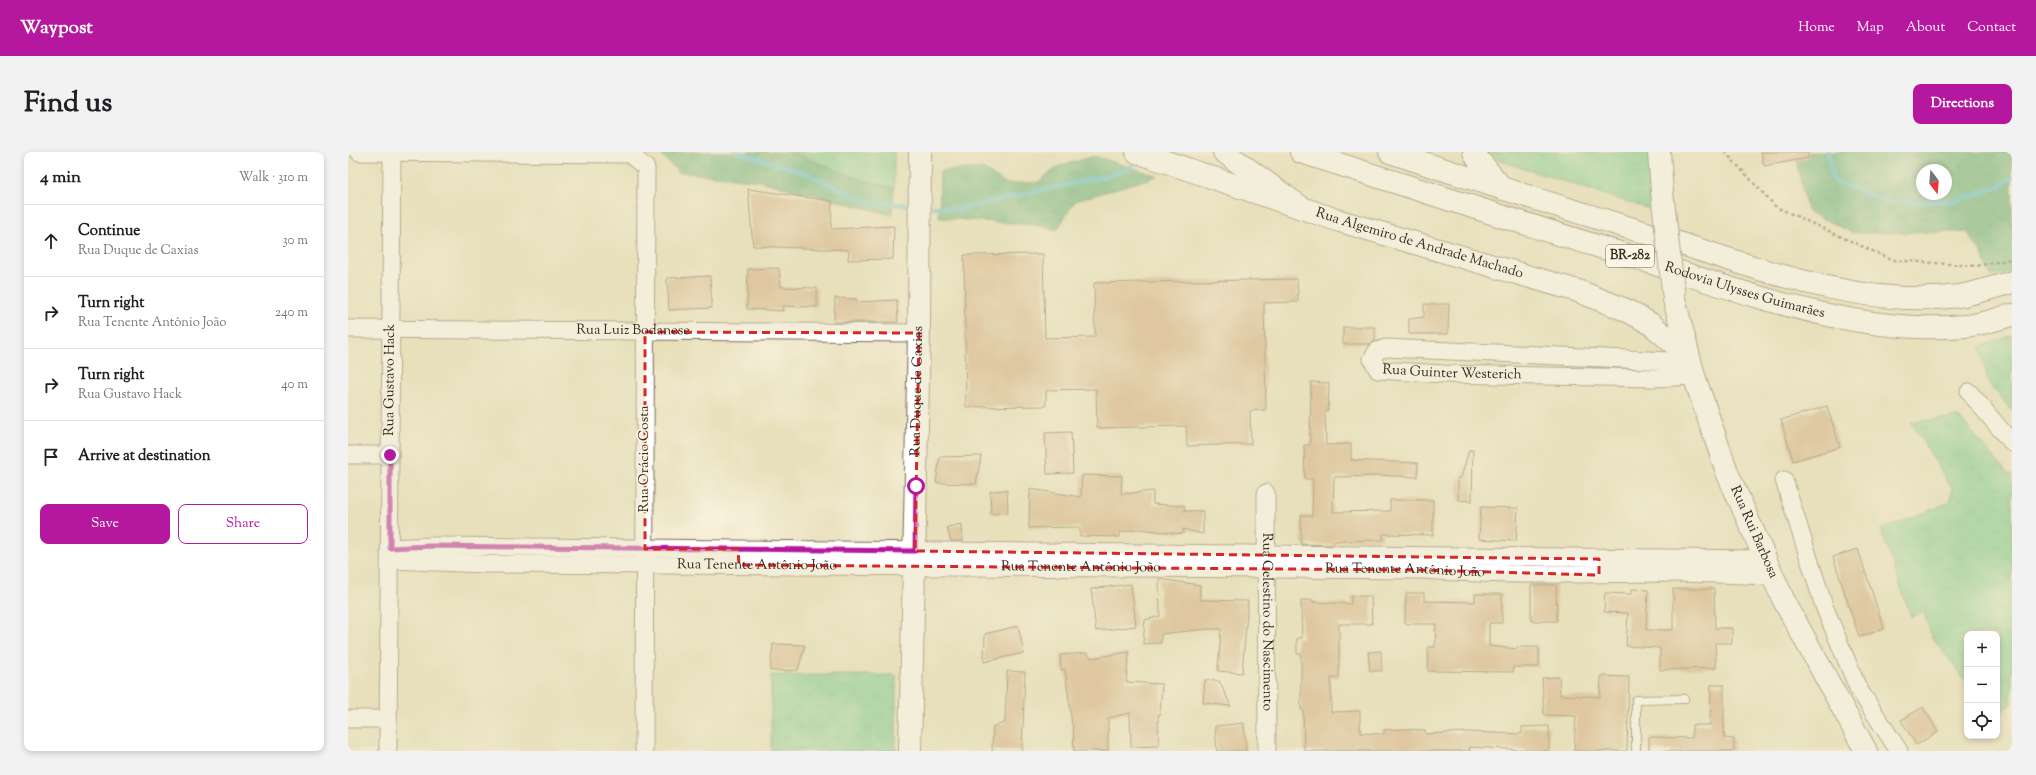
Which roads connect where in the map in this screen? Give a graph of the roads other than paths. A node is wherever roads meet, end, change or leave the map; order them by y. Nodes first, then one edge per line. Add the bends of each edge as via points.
1 (359, 152) edge
2 (392, 152) edge
3 (920, 152) edge
4 (1137, 152) edge
5 (1224, 152) edge
6 (1301, 152) edge
7 (1390, 152) edge
8 (1474, 152) edge
9 (1659, 152) edge
10 (1502, 189) junction
11 (1302, 208) junction
12 (2012, 282) edge
13 (2012, 315) edge
14 (348, 329) edge
15 (391, 329) junction
16 (645, 332) junction
17 (919, 333) junction
18 (1442, 351) junction
19 (1516, 354) junction
20 (1584, 357) junction
21 (1691, 365) junction
22 (1443, 374) junction
23 (1515, 375) junction
24 (1583, 376) junction
25 (1969, 392) dead end
26 (2012, 443) edge
27 (348, 455) edge
28 (390, 455) junction
29 (1784, 480) dead end
30 (1266, 493) dead end
31 (390, 554) junction
32 (645, 557) junction
33 (914, 558) junction
34 (1268, 562) junction
35 (1769, 568) junction
36 (1684, 699) dead end
37 (348, 719) edge
38 (387, 719) junction
39 (388, 751) edge
40 (644, 751) edge
41 (910, 751) edge
42 (1267, 751) edge
43 (1636, 751) edge
44 (1866, 751) edge
45 (1899, 751) edge

1 - 2 street
2 - 15 street, Rua Gustavo Hack
2 - 16 street, Rua Orácio Costa via 630,154 646,168
3 - 17 main road, Rua Duque de Caxias
4 - 11 main road, Rua Algemiro de Andrade Machado
5 - 11 main road
6 - 13 main road, Rodovia Ulysses Guimarães / BR-282 via 1523,224 1790,305 1859,322 1890,326 1966,326
7 - 10 main road, Rodovia Ulysses Guimarães / BR-282
8 - 10 main road
9 - 21 main road, Rua Rui Barbosa, bridge via 1674,299
10 - 12 main road, Rodovia Ulysses Guimarães / BR-282 via 1793,278 1844,291 1889,297 1959,296
11 - 21 main road, Rua Algemiro de Andrade Machado via 1578,291 1626,310 1652,324
14 - 15 street, Rua Luiz Bodanese
15 - 16 street, Rua Luiz Bodanese
15 - 28 street, Rua Gustavo Hack
16 - 17 street, Rua Luiz Bodanese
16 - 32 street, Rua Orácio Costa
17 - 33 main road, Rua Duque de Caxias
18 - 19 street, Rua Guinter Westerich
18 - 22 street
18 - 22 street, Rua Guinter Westerich via 1386,348 1377,351 1372,359 1378,370
19 - 20 street, Rua Guinter Westerich
19 - 23 street
20 - 21 street, Rua Guinter Westerich
20 - 24 street
21 - 24 street, Rua Guinter Westerich via 1655,378
21 - 35 main road, Rua Rui Barbosa via 1727,472
22 - 23 street, Rua Guinter Westerich
23 - 24 street, Rua Guinter Westerich
25 - 26 street
27 - 28 street
28 - 31 street, Rua Gustavo Hack
29 - 45 street via 1824,606 1858,688
30 - 34 street, Rua Celestino do Nascimento
31 - 32 street, Rua Tenente Antônio João
31 - 38 street, Rua Gustavo Hack
32 - 33 street, Rua Tenente Antônio João
32 - 40 street, Rua Orácio Costa
33 - 34 street, Rua Tenente Antônio João
33 - 41 main road, Rua Duque de Caxias
34 - 35 street, Rua Tenente Antônio João
34 - 42 street, Rua Celestino do Nascimento
35 - 44 main road, Rua Rui Barbosa via 1783,600
36 - 43 lane via 1636,700
37 - 38 street
38 - 39 street, Rua Gustavo Hack

